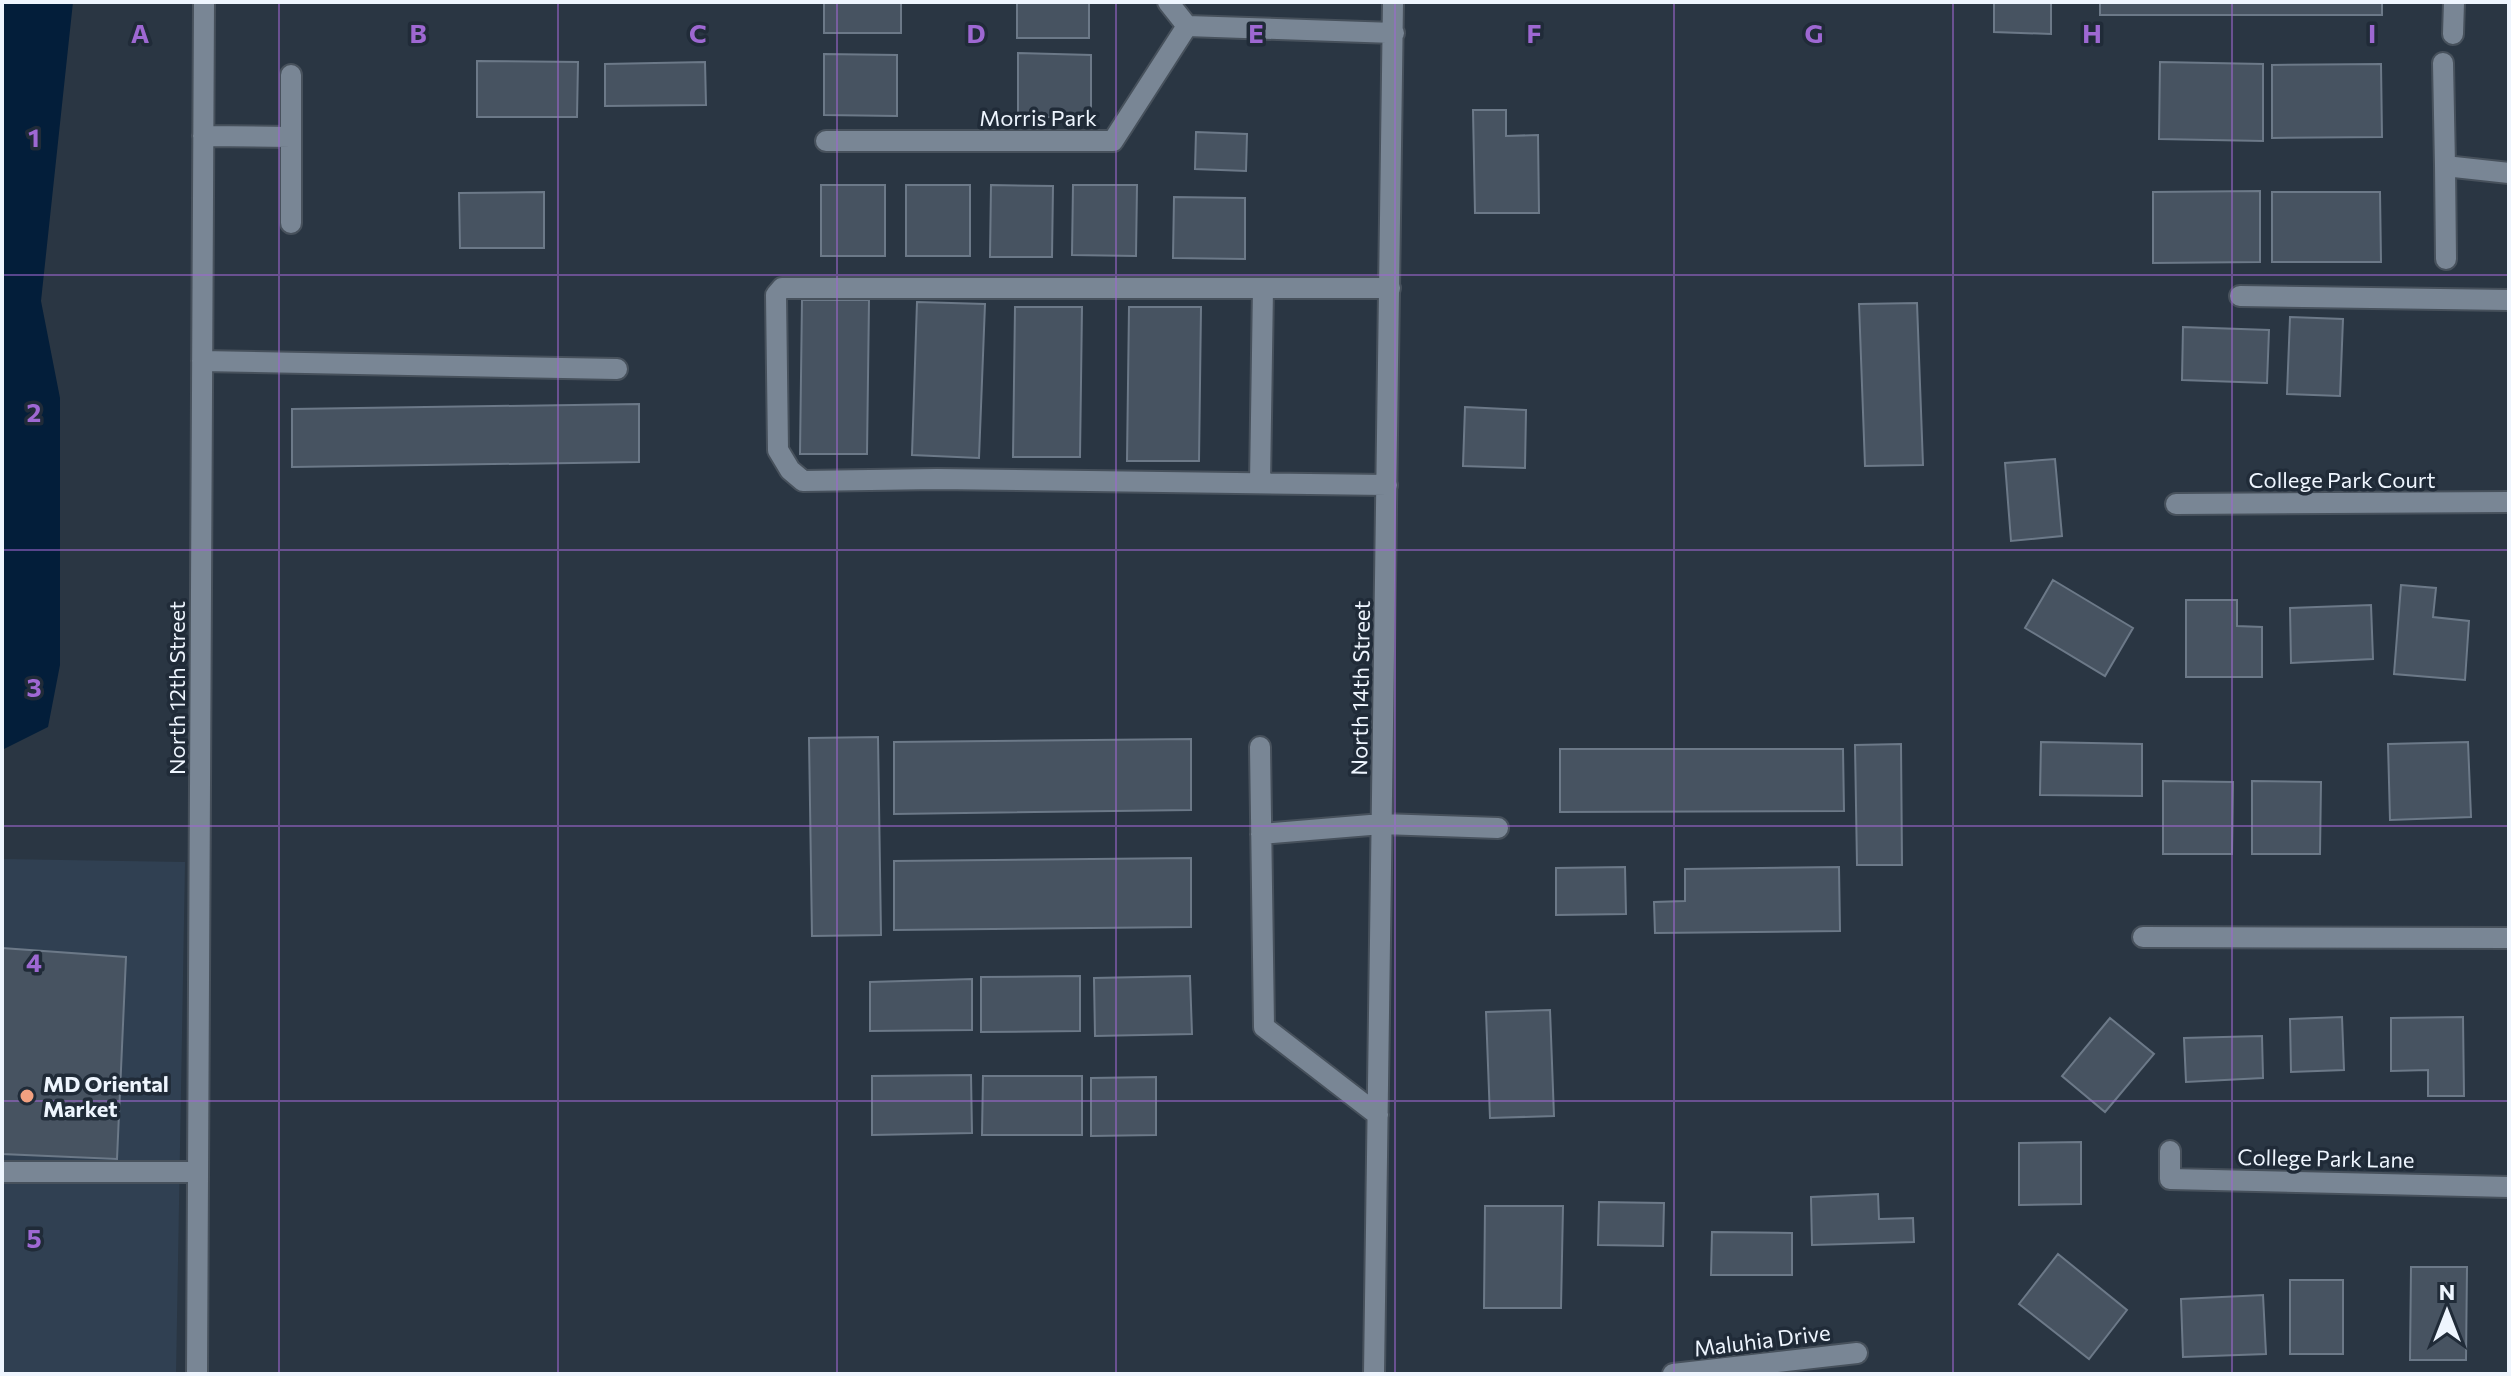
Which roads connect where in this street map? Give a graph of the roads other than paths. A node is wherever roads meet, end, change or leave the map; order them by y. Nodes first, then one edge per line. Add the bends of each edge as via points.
1 (204, 2) edge
2 (1168, 2) edge
3 (1393, 2) edge
4 (2454, 2) edge
5 (1187, 26) junction
6 (1394, 33) junction
7 (2453, 34) dead end
8 (2443, 63) dead end
9 (291, 75) dead end
10 (203, 136) junction
11 (291, 137) junction
12 (826, 141) dead end
13 (2445, 166) junction
14 (2509, 173) edge
15 (291, 223) dead end
16 (2446, 259) dead end
17 (1263, 288) junction
18 (1390, 288) junction
19 (2240, 296) dead end
20 (2509, 300) edge
21 (202, 361) junction
22 (617, 369) dead end
23 (1260, 483) junction
24 (1387, 485) junction
25 (2509, 502) edge
26 (2176, 504) dead end
27 (1260, 747) dead end
28 (1382, 824) junction
29 (1498, 828) dead end
30 (1261, 834) junction
31 (2143, 937) dead end
32 (2509, 938) edge
33 (1378, 1115) junction
34 (2170, 1151) dead end
35 (2, 1172) edge
36 (198, 1172) junction
37 (2509, 1187) edge
38 (1857, 1353) dead end
39 (197, 1374) edge
40 (1374, 1374) edge
41 (1673, 1374) edge

1 - 10 street, North 12th Street
2 - 5 street
3 - 6 street, North 14th Street
4 - 7 street
5 - 6 street
5 - 12 street, Morris Park via 1113,141
6 - 18 street, North 14th Street
8 - 13 street
9 - 11 street
10 - 11 street
10 - 21 street, North 12th Street
11 - 15 street
13 - 14 street
13 - 16 street
17 - 18 street
17 - 23 street
17 - 23 street via 782,288 776,295 778,450 803,481
18 - 24 street, North 14th Street
19 - 20 street
21 - 22 street
21 - 36 street, North 12th Street
23 - 24 street
24 - 28 street, North 14th Street
25 - 26 street, College Park Court
27 - 30 street
28 - 29 street
28 - 30 street
28 - 33 street, North 14th Street
30 - 33 street via 1264,1027
31 - 32 street
33 - 40 street, North 14th Street
34 - 37 street, College Park Lane via 2170,1179
35 - 36 street
36 - 39 street, North 12th Street
38 - 41 street, Maluhia Drive

